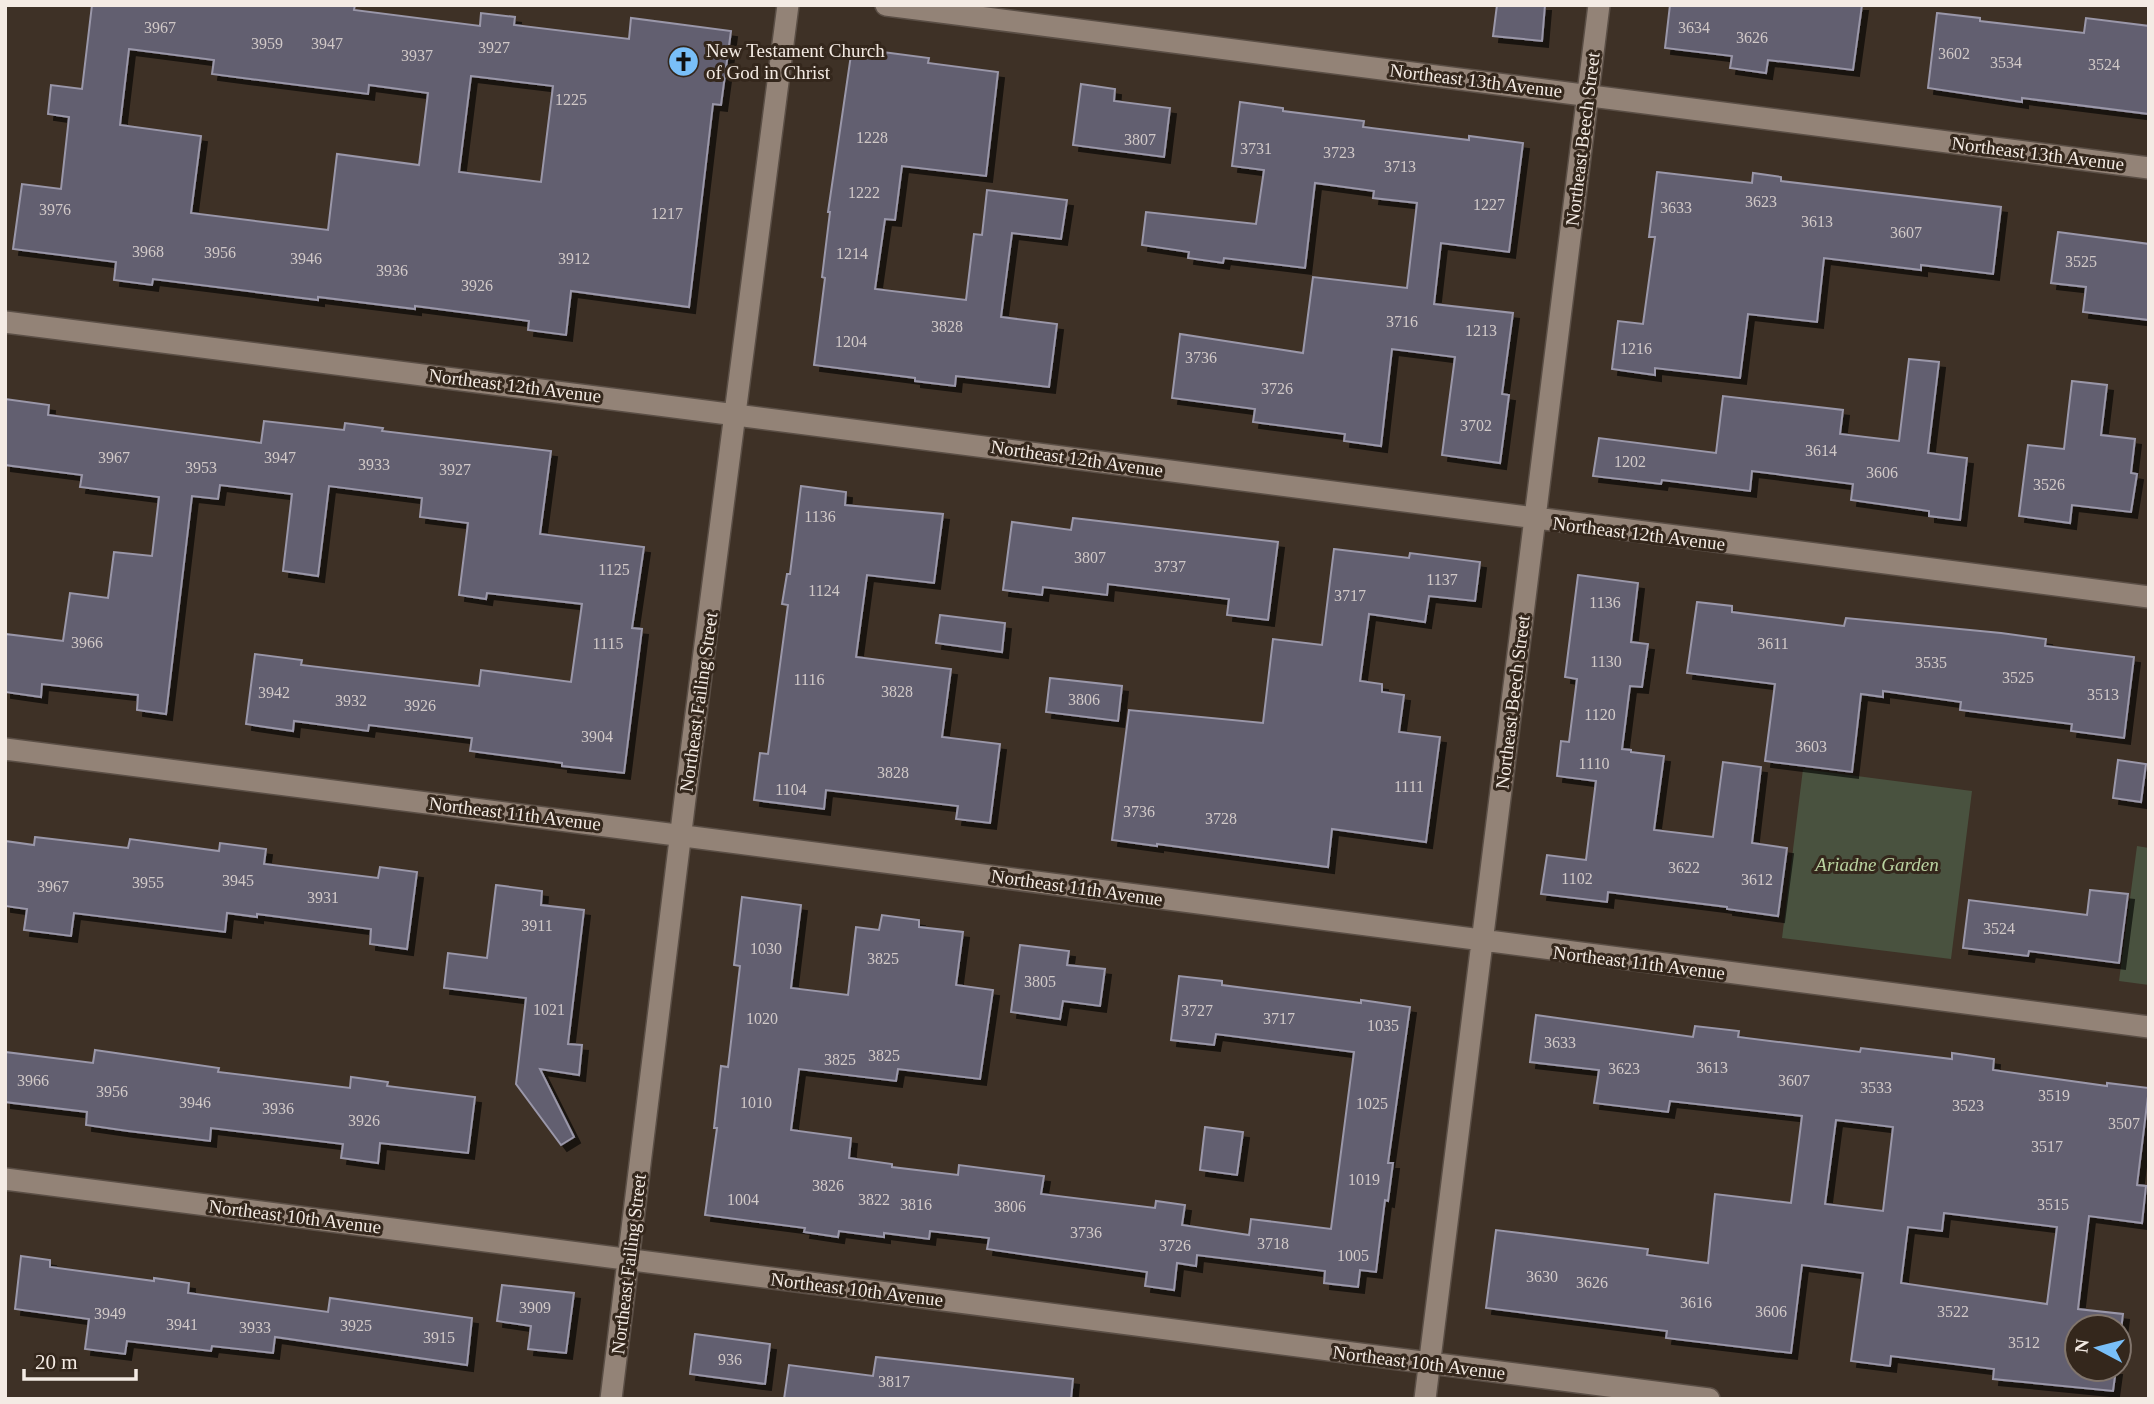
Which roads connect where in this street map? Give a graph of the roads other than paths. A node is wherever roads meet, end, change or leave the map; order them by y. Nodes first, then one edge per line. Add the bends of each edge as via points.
1 (788, 5) edge
2 (886, 5) edge
3 (1599, 5) edge
4 (1588, 95) junction
5 (2149, 168) edge
6 (5, 322) edge
7 (736, 413) junction
8 (1534, 519) junction
9 (2149, 597) edge
10 (5, 749) edge
11 (681, 834) junction
12 (1482, 942) junction
13 (2149, 1027) edge
14 (5, 1179) edge
15 (629, 1259) junction
16 (1429, 1363) junction
17 (611, 1399) edge
18 (1425, 1399) edge
19 (1709, 1399) edge

1 - 7 street, Northeast Failing Street
2 - 4 street, Northeast 13th Avenue
3 - 4 street, Northeast Beech Street
4 - 5 street, Northeast 13th Avenue
4 - 8 street, Northeast Beech Street
6 - 7 street, Northeast 12th Avenue
7 - 8 street, Northeast 12th Avenue
7 - 11 street, Northeast Failing Street
8 - 9 street, Northeast 12th Avenue
8 - 12 street, Northeast Beech Street
10 - 11 street, Northeast 11th Avenue
11 - 12 street, Northeast 11th Avenue
11 - 15 street, Northeast Failing Street
12 - 13 street, Northeast 11th Avenue
12 - 16 street, Northeast Beech Street
14 - 15 street, Northeast 10th Avenue
15 - 16 street, Northeast 10th Avenue
15 - 17 street, Northeast Failing Street
16 - 18 street, Northeast Beech Street
16 - 19 street, Northeast 10th Avenue

